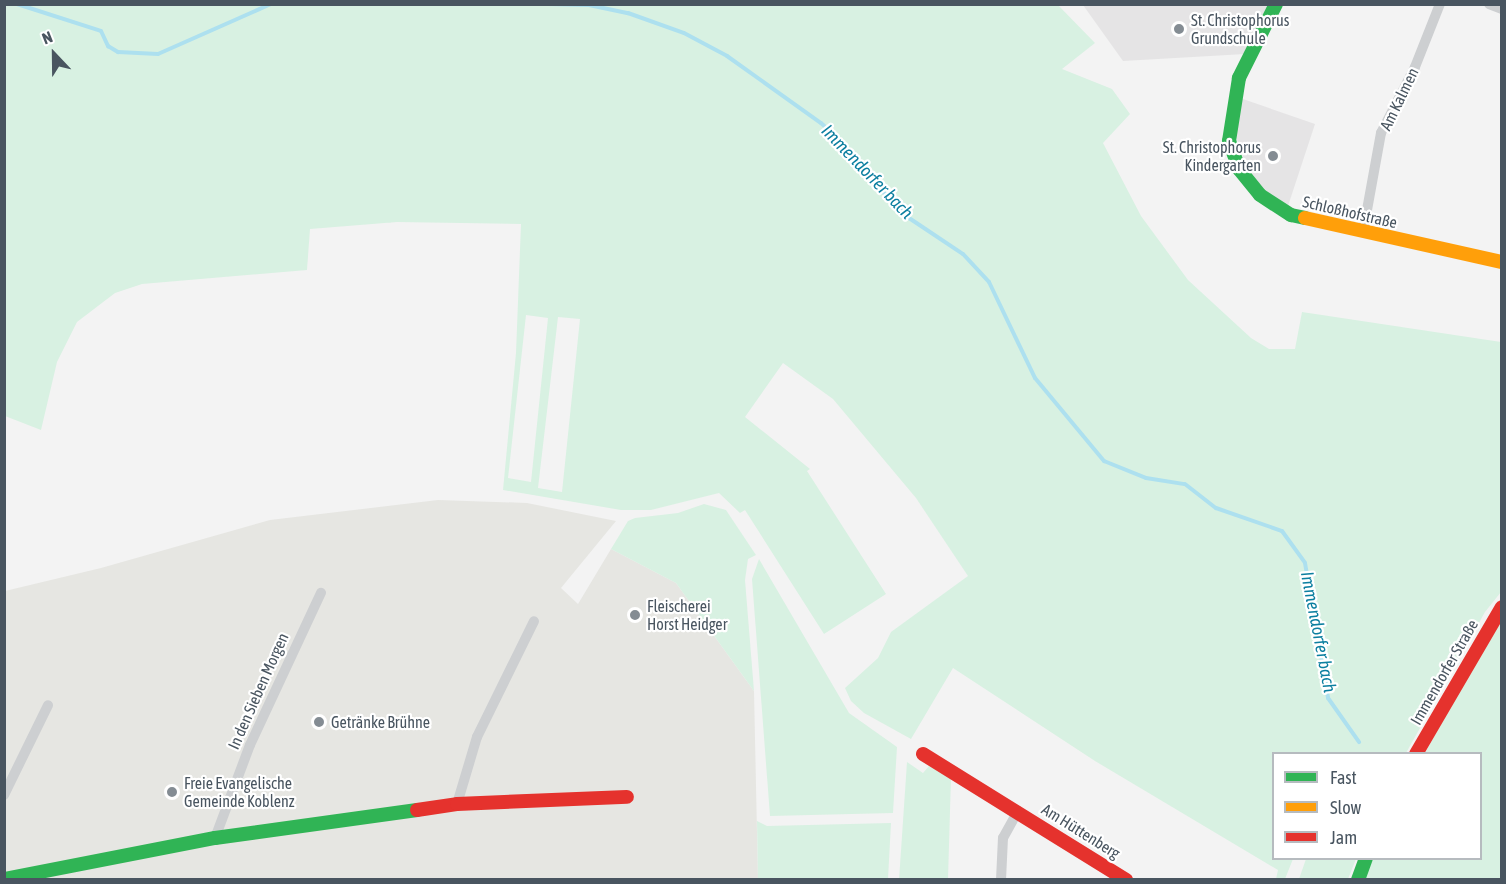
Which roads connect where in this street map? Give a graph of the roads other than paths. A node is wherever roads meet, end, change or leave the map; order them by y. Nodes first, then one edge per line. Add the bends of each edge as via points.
1 (1276, 4) edge
2 (1440, 4) edge
3 (1489, 4) edge
4 (1502, 9) edge
5 (1363, 232) junction
6 (1502, 262) edge
7 (321, 593) dead end
8 (1502, 607) edge
9 (534, 621) dead end
10 (48, 705) dead end
11 (1417, 752) edge
12 (923, 754) dead end
13 (4, 795) edge
14 (627, 797) dead end
15 (457, 804) junction
16 (1018, 811) junction
17 (215, 838) junction
18 (1365, 860) edge
19 (4, 879) edge
20 (1001, 879) edge
21 (1126, 879) edge
22 (1358, 879) edge

1 - 5 street, Schloßhofstraße via 1239,78 1231,110 1229,141 1239,169 1260,195 1291,215
2 - 5 street, Am Kalmen via 1415,67 1381,133
3 - 4 street
5 - 6 street, Schloßhofstraße
7 - 17 street, In den Sieben Morgen via 250,745
8 - 11 street, Immendorfer Straße
9 - 15 street via 477,737
10 - 13 street
12 - 16 street, Am Hüttenberg
14 - 15 street
15 - 17 street
16 - 20 street, Am Hüttenberg via 1003,838
16 - 21 street, Am Hüttenberg
17 - 19 street
18 - 22 street

